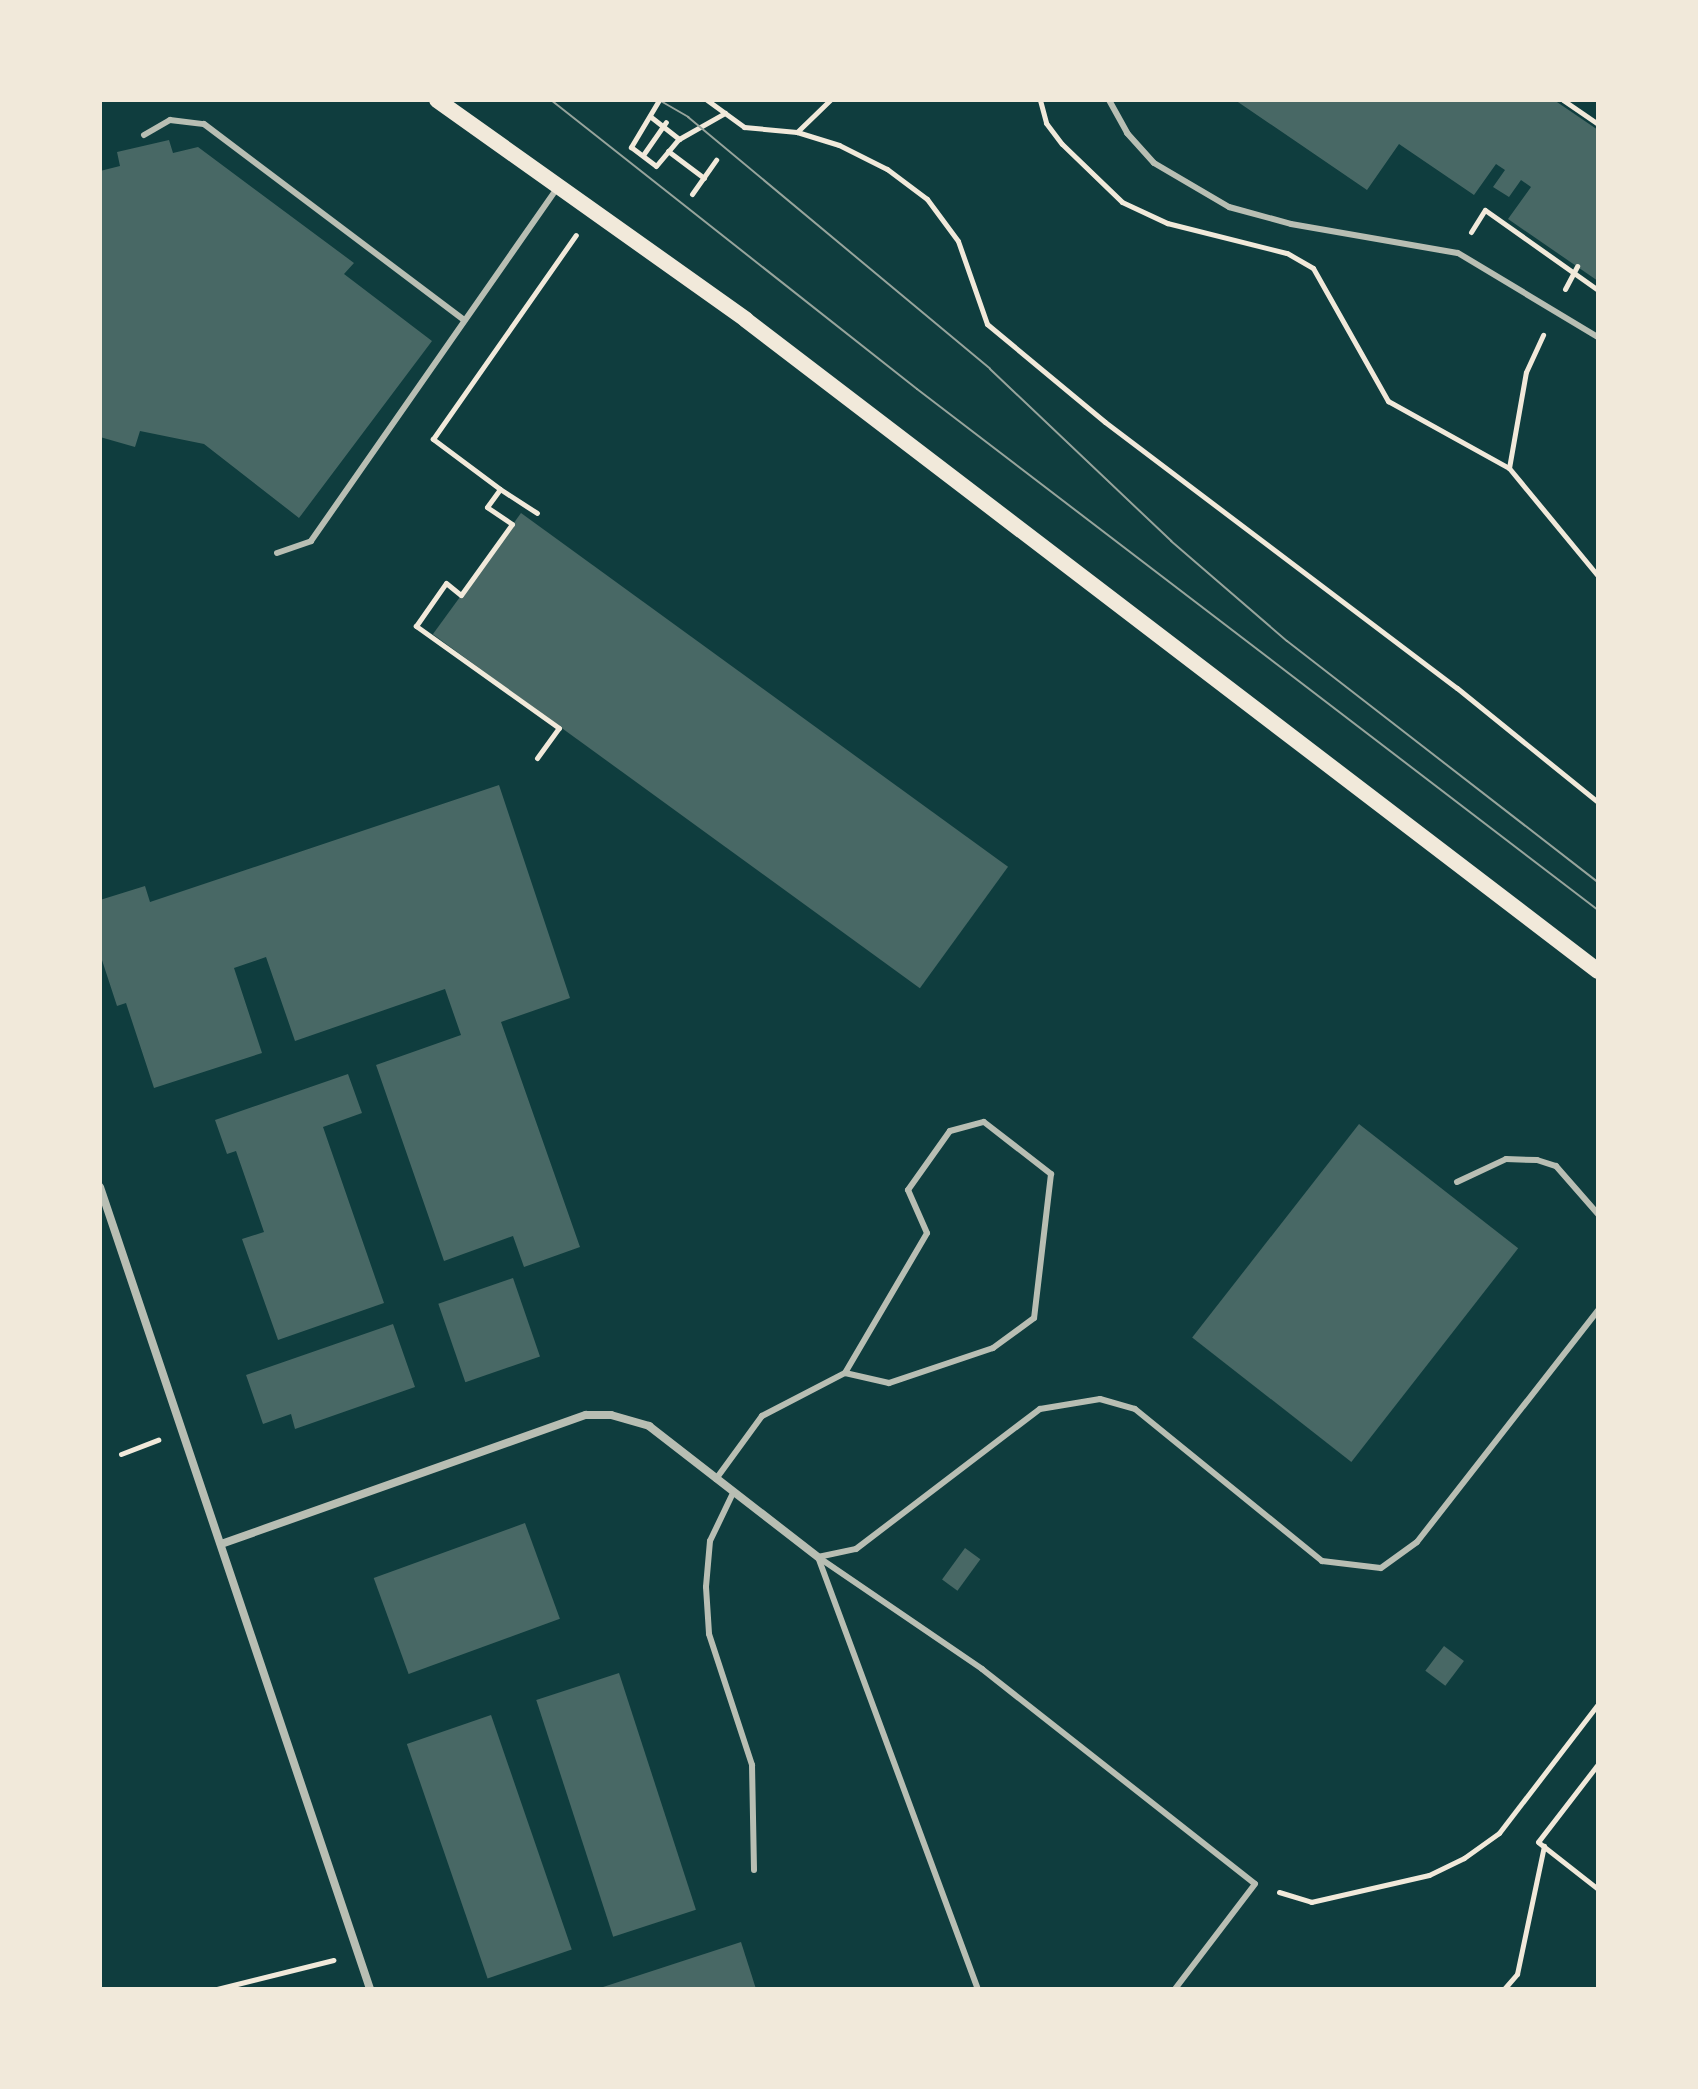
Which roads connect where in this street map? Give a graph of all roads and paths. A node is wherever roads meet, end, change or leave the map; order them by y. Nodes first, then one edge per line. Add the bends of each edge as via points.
1 (437, 100) edge
2 (659, 100) edge
3 (707, 100) edge
4 (830, 100) edge
5 (1040, 100) edge
6 (1109, 100) edge
7 (1563, 100) edge
8 (725, 113) junction
9 (651, 117) junction
10 (666, 122) dead end
11 (1598, 124) edge
12 (643, 131) junction
13 (797, 132) junction
14 (144, 135) dead end
15 (679, 139) junction
16 (654, 140) junction
17 (668, 151) junction
18 (643, 155) dead end
19 (716, 160) dead end
20 (704, 178) junction
21 (558, 187) junction
22 (692, 194) dead end
23 (1485, 210) dead end
24 (558, 262) dead end
25 (1598, 290) edge
26 (463, 319) junction
27 (1598, 337) edge
28 (1526, 372) dead end
29 (1509, 468) junction
30 (500, 489) junction
31 (537, 513) dead end
32 (277, 553) dead end
33 (1598, 576) edge
34 (537, 758) dead end
35 (1598, 802) edge
36 (1598, 971) edge
37 (1457, 1182) dead end
38 (100, 1187) edge
39 (1598, 1214) edge
40 (1598, 1310) edge
41 (845, 1373) junction
42 (185, 1431) junction
43 (121, 1454) dead end
44 (716, 1479) junction
45 (733, 1493) junction
46 (224, 1543) junction
47 (818, 1557) junction
48 (1598, 1704) edge
49 (1598, 1764) edge
50 (1544, 1846) junction
51 (754, 1870) dead end
52 (1255, 1884) junction
53 (1598, 1889) edge
54 (357, 1953) junction
55 (217, 1989) edge
56 (370, 1989) edge
57 (978, 1989) edge
58 (1175, 1989) edge
59 (1504, 1989) edge

1 - 21 main road
2 - 9 path
3 - 8 path
4 - 13 path
5 - 29 path via 1046,123 1062,144 1122,202 1167,223 1287,253 1313,268 1388,401
6 - 27 lane via 1127,133 1154,163 1229,207 1291,224 1458,253
7 - 11 path
8 - 13 path via 744,127
8 - 15 path
9 - 12 path
9 - 15 path
10 - 16 path
12 - 16 path
12 - 17 path via 631,147 656,166
13 - 35 path via 887,169 927,199 958,241 987,324 1105,422 1457,688
14 - 26 lane via 170,120 204,124
15 - 17 path
16 - 18 path
17 - 20 path
19 - 20 path
20 - 22 path
21 - 26 lane
21 - 36 main road via 746,320
23 - 25 path
24 - 30 path via 433,439
26 - 32 lane via 311,541
28 - 29 path
29 - 33 path
30 - 31 path
30 - 34 path via 487,507 512,524 461,595 446,583 416,626 559,728
37 - 39 lane via 1506,1159 1537,1160 1556,1166
38 - 42 street
40 - 47 lane via 1417,1542 1381,1568 1322,1561 1135,1409 1100,1399 1040,1409 856,1549
41 - 41 lane via 889,1383 993,1348 1034,1318 1051,1174 984,1122 950,1131 908,1190 927,1233
41 - 44 lane via 762,1416
42 - 43 path
42 - 46 street
44 - 45 street
44 - 46 street via 649,1426 611,1415 586,1415
45 - 47 street
45 - 51 lane via 710,1541 706,1587 709,1634 752,1765
46 - 54 street
47 - 52 lane via 982,1669
47 - 57 lane
48 - 52 path via 1499,1833 1464,1858 1429,1875 1311,1902
49 - 50 path via 1538,1842
50 - 53 path
50 - 59 path via 1517,1974
52 - 58 lane
54 - 55 path
54 - 56 street

